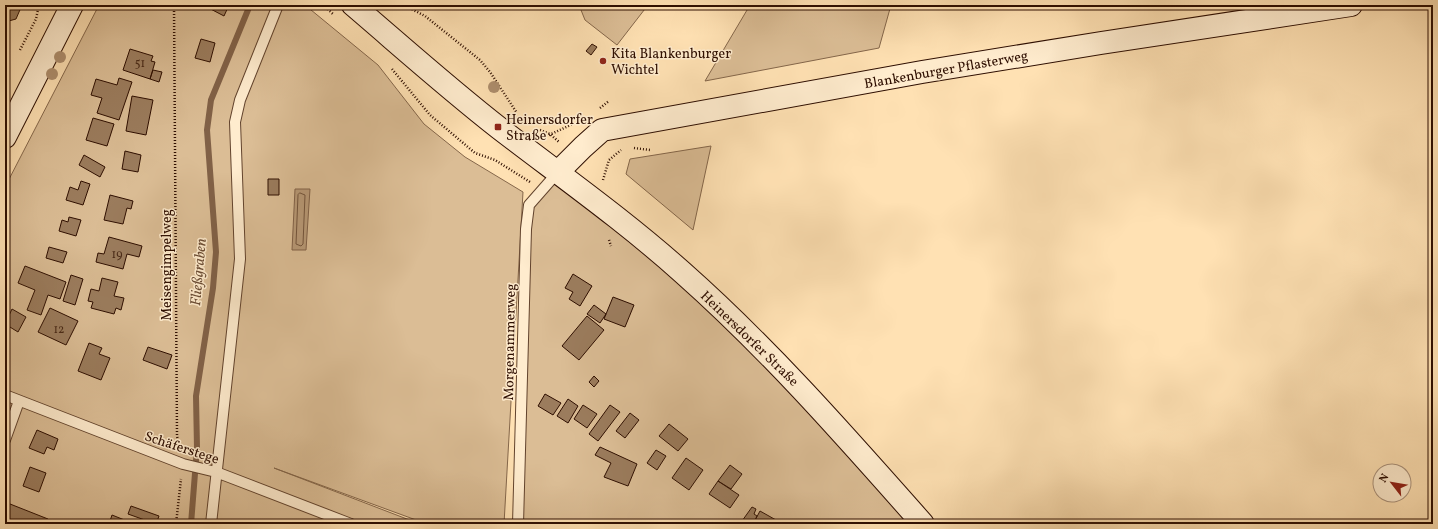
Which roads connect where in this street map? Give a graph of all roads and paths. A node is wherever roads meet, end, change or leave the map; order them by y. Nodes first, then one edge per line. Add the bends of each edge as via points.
1 (39, 5) edge
2 (72, 5) edge
3 (174, 5) edge
4 (278, 5) edge
5 (323, 5) edge
6 (404, 5) edge
7 (1351, 5) edge
8 (344, 10) edge
9 (1430, 12) dead end
10 (1431, 18) dead end
11 (20, 50) dead end
12 (390, 66) dead end
13 (519, 116) dead end
14 (5, 137) edge
15 (628, 147) dead end
16 (623, 149) dead end
17 (650, 150) dead end
18 (609, 160) dead end
19 (501, 164) dead end
20 (558, 172) junction
21 (5, 395) edge
22 (19, 401) junction
23 (5, 440) edge
24 (184, 465) junction
25 (213, 472) junction
26 (176, 524) edge
27 (211, 524) edge
28 (351, 524) edge
29 (518, 524) edge
30 (924, 524) edge

1 - 11 path via 36,19
2 - 14 main road
3 - 24 path, Meisengimpelweg via 177,436
4 - 25 lane via 240,100 235,122 240,259 218,458
5 - 8 path
6 - 13 path via 425,16 480,60
7 - 20 main road, Blankenburger Pflasterweg via 922,72 602,130 582,146
8 - 20 main road, Heinersdorfer Straße
9 - 10 path
12 - 19 path via 430,115 475,153
15 - 17 path
16 - 18 path
20 - 29 lane, Morgenammerweg via 529,205 526,229
20 - 30 main road, Heinersdorfer Straße via 680,270 737,322 800,386
21 - 22 lane, Schäferstege
22 - 23 lane
22 - 24 lane, Schäferstege
24 - 25 lane, Schäferstege
24 - 26 path, Meisengimpelweg
25 - 27 lane
25 - 28 lane, Schäferstege

